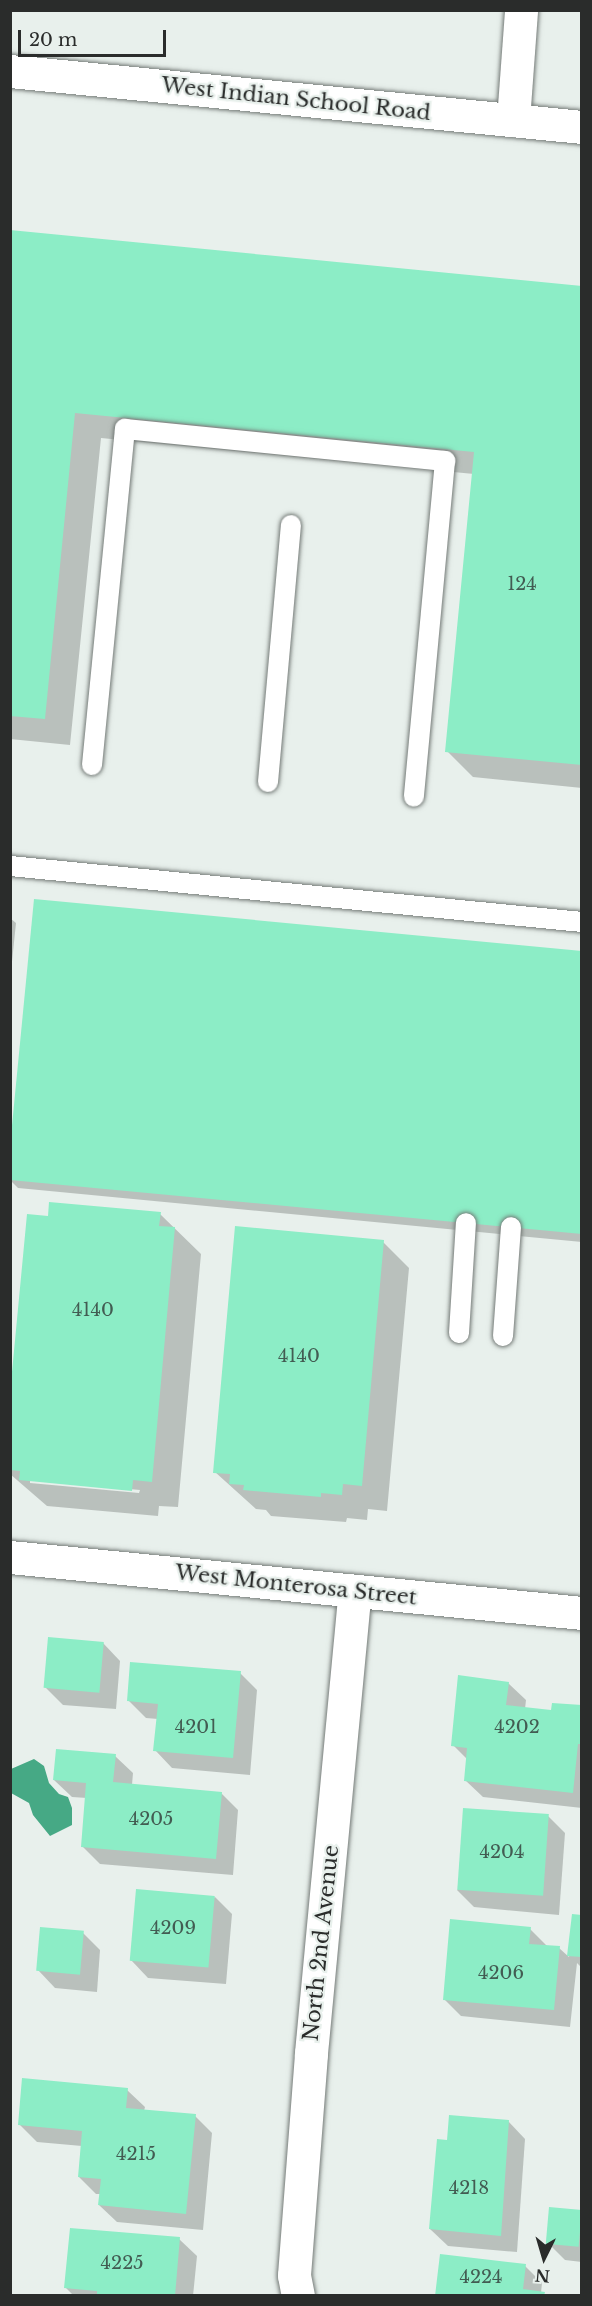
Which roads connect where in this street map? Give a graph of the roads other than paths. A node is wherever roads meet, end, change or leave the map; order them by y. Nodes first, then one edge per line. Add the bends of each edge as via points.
1 (521, 10) edge
2 (10, 72) edge
3 (513, 120) junction
4 (582, 127) edge
5 (291, 525) dead end
6 (92, 765) dead end
7 (268, 782) dead end
8 (414, 797) dead end
9 (10, 866) edge
10 (582, 922) edge
11 (466, 1223) dead end
12 (511, 1227) dead end
13 (459, 1333) dead end
14 (503, 1336) dead end
15 (10, 1557) edge
16 (355, 1591) junction
17 (582, 1613) edge
18 (298, 2295) edge

1 - 3 street
2 - 3 street, West Indian School Road
3 - 4 street, West Indian School Road
5 - 7 lane
6 - 8 lane via 125,429 445,461
9 - 10 lane
11 - 13 lane
12 - 14 lane
15 - 16 street, West Monterosa Street
16 - 17 street, West Monterosa Street
16 - 18 street, North 2nd Avenue via 311,2053 294,2275

